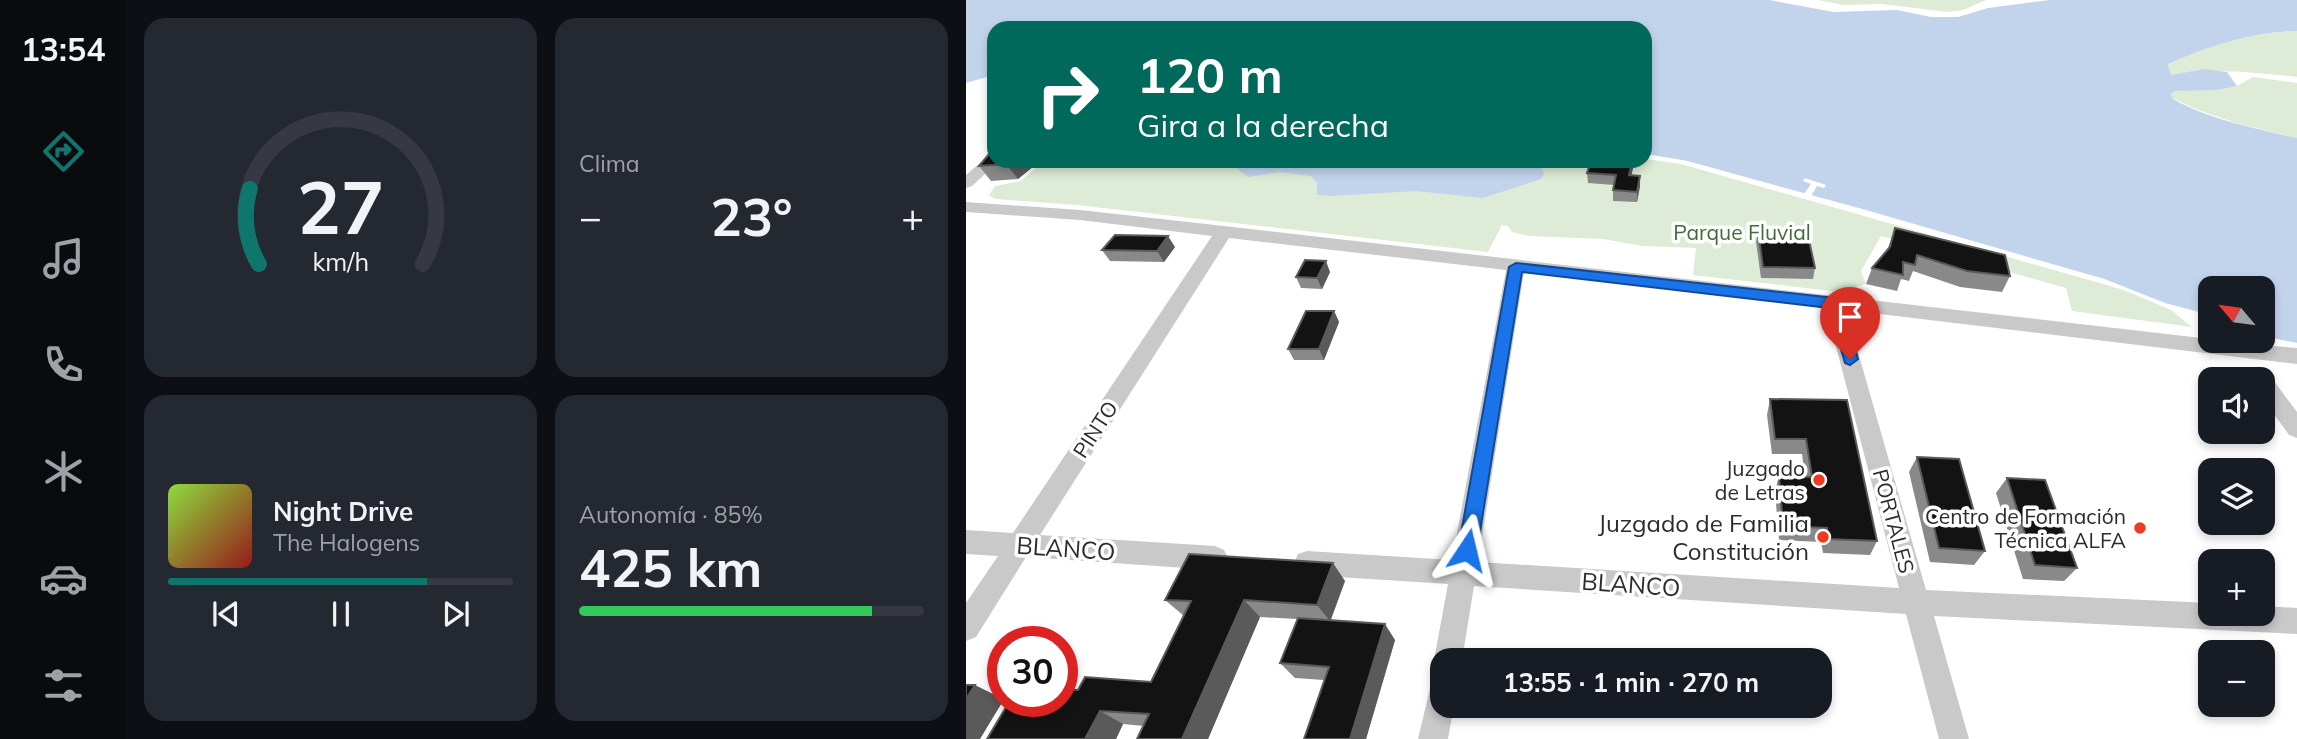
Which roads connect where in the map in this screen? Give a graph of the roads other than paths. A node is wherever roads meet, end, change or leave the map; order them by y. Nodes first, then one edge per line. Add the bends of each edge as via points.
1 (987, 164) edge
2 (966, 183) edge
3 (966, 206) edge
4 (1224, 231) junction
5 (1516, 267) junction
6 (1835, 303) junction
7 (2198, 344) edge
8 (2275, 353) edge
9 (2297, 356) edge
10 (2275, 399) edge
11 (2297, 429) edge
12 (966, 542) edge
13 (1020, 545) junction
14 (1239, 559) edge
15 (1281, 562) edge
16 (1463, 573) junction
17 (1916, 602) junction
18 (2297, 621) edge
19 (966, 627) edge
20 (1450, 648) edge
21 (1437, 718) edge
22 (1433, 739) edge
23 (1954, 739) edge

1 - 2 street
3 - 4 street
4 - 5 street
4 - 13 street, PINTO
5 - 6 street
5 - 16 street
6 - 7 street
6 - 17 street, PORTALES
8 - 9 street
10 - 11 street
12 - 13 street, BLANCO
13 - 14 street, BLANCO
13 - 19 street, PINTO
15 - 16 street, BLANCO
16 - 17 street, BLANCO
16 - 20 street
17 - 18 street, BLANCO
17 - 23 street, PORTALES
21 - 22 street

